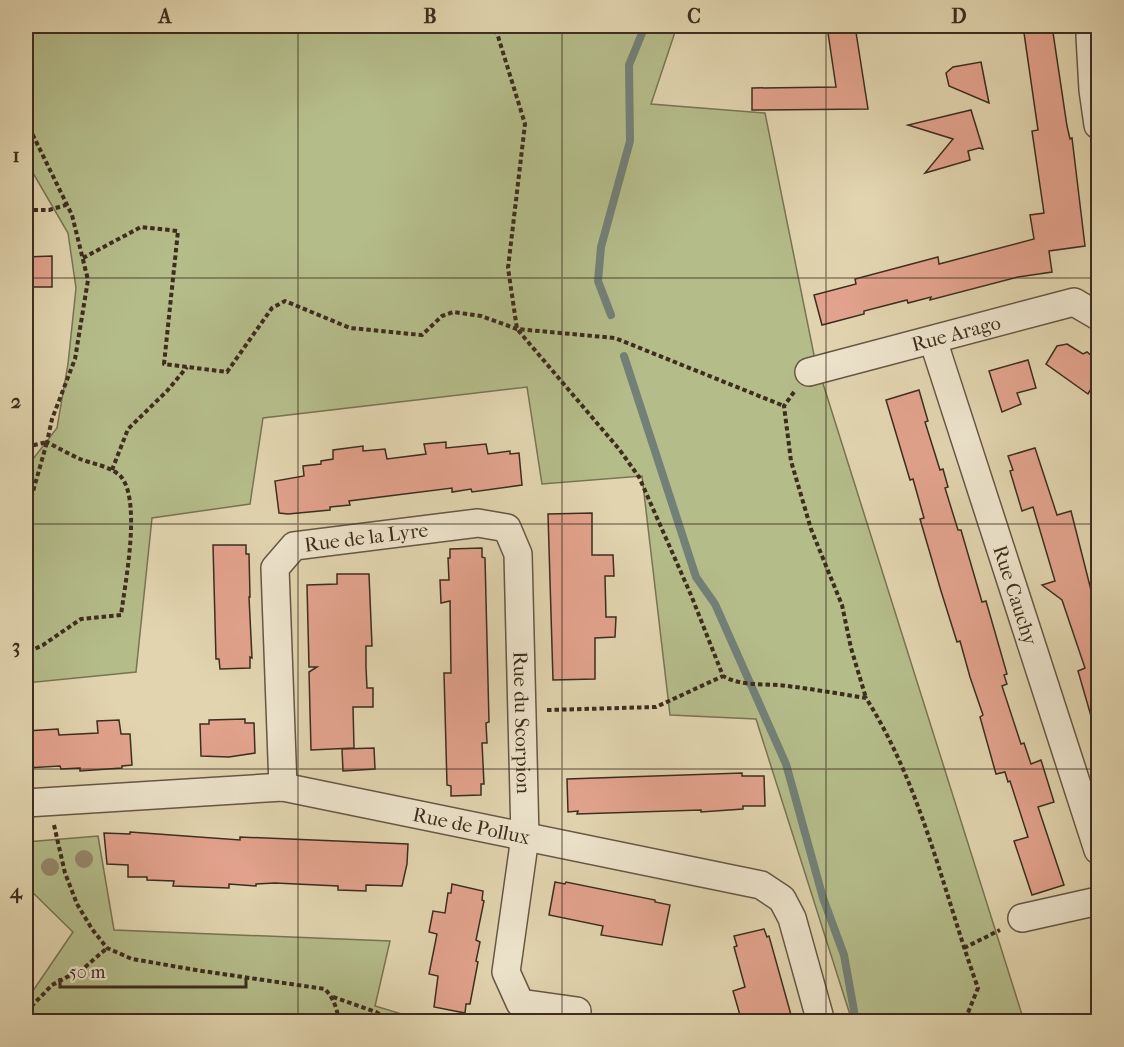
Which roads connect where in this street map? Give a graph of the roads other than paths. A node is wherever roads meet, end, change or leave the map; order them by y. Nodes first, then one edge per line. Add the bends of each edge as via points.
1 (1090, 36) dead end
2 (1098, 126) edge
3 (1098, 316) edge
4 (933, 340) junction
5 (809, 372) road end
6 (507, 528) joint
7 (283, 787) junction
8 (36, 802) edge
9 (525, 837) junction
10 (1098, 850) edge
11 (1098, 901) edge
12 (1022, 918) road end
13 (577, 1011) dead end
14 (821, 1022) edge

1 - 2 street
3 - 4 street, Rue Arago via 1074,302
4 - 5 street, Rue Arago
4 - 10 street, Rue Cauchy
6 - 7 street, Rue de la Lyre via 478,523 294,546 281,561 275,568
6 - 9 street, Rue du Scorpion via 518,554
7 - 8 street, Rue de Pollux
7 - 9 street, Rue de Pollux
9 - 13 street, Rue du Scorpion via 506,972 520,1003
9 - 14 street, Rue de Pollux via 761,885 782,899 792,918
11 - 12 street

